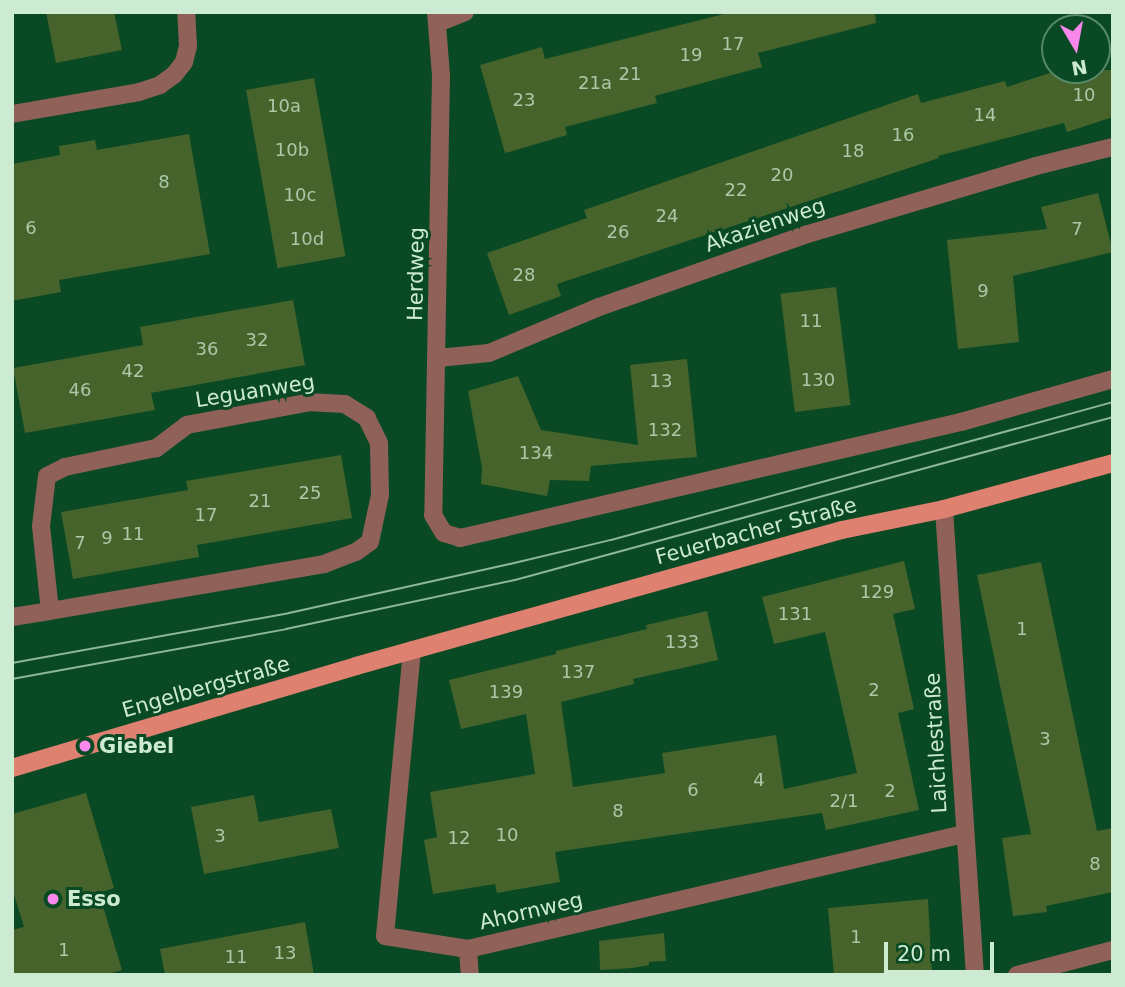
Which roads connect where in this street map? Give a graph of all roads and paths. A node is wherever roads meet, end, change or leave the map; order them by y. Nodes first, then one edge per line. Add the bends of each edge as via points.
1 (186, 12) edge
2 (465, 12) edge
3 (437, 18) edge
4 (12, 114) edge
5 (1113, 147) edge
6 (438, 358) junction
7 (1113, 380) edge
8 (1113, 463) edge
9 (944, 509) junction
10 (50, 611) junction
11 (12, 617) edge
12 (412, 650) junction
13 (12, 768) edge
14 (964, 834) junction
15 (468, 949) junction
16 (1113, 950) edge
17 (470, 975) edge
18 (975, 975) edge
19 (1017, 975) edge

1 - 4 street via 184,62 160,85
2 - 3 street
3 - 6 street, Herdweg via 441,75
5 - 6 street, Akazienweg via 808,234 598,307 489,353
6 - 7 street, Herdweg via 433,515 444,533 460,538 961,422
8 - 9 main road, Feuerbacher Straße
9 - 12 main road, Feuerbacher Straße via 842,530
9 - 14 street, Laichlestraße
10 - 10 street, Leguanweg via 41,526 47,476 65,467 156,448 187,425 311,402 345,404 367,418 379,443 380,495 370,542 356,552 324,564
10 - 11 street, Leguanweg
12 - 13 main road, Engelbergstraße
12 - 15 street, Ahornweg via 385,936
14 - 15 street, Ahornweg
14 - 18 street, Laichlestraße
15 - 17 street
16 - 19 street

